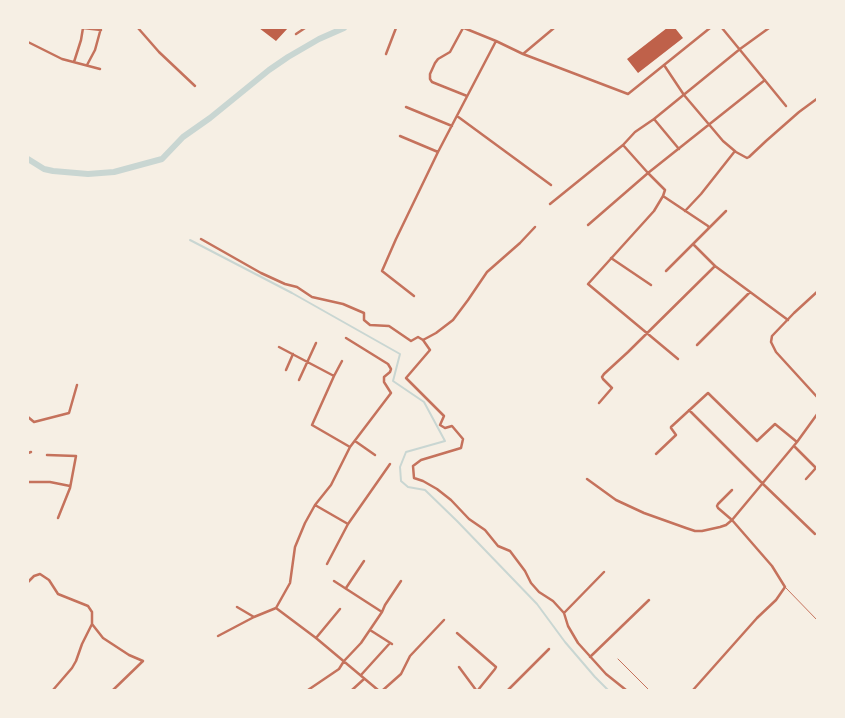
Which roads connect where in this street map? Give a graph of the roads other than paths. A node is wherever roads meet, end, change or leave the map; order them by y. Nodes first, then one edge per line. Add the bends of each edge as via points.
1 (138, 28) edge
2 (305, 28) edge
3 (396, 28) edge
4 (463, 28) edge
5 (554, 28) edge
6 (710, 28) edge
7 (722, 28) edge
8 (769, 28) edge
9 (101, 29) edge
10 (296, 34) dead end
11 (496, 41) junction
12 (28, 42) edge
13 (740, 50) junction
14 (386, 54) dead end
15 (523, 54) junction
16 (74, 62) junction
17 (87, 65) junction
18 (664, 65) junction
19 (100, 69) dead end
20 (765, 80) junction
21 (195, 86) dead end
22 (684, 95) junction
23 (468, 96) junction
24 (818, 98) edge
25 (786, 106) dead end
26 (406, 107) dead end
27 (457, 116) junction
28 (654, 119) junction
29 (709, 124) junction
30 (452, 126) junction
31 (400, 136) dead end
32 (623, 145) junction
33 (679, 149) junction
34 (735, 151) junction
35 (438, 152) junction
36 (648, 173) junction
37 (551, 185) dead end
38 (663, 196) junction
39 (550, 204) dead end
40 (685, 211) junction
41 (726, 211) dead end
42 (588, 225) dead end
43 (535, 227) dead end
44 (709, 228) junction
45 (201, 240) dead end
46 (692, 244) junction
47 (611, 258) junction
48 (715, 266) junction
49 (666, 271) dead end
50 (651, 285) dead end
51 (818, 291) edge
52 (750, 292) junction
53 (414, 296) dead end
54 (788, 320) junction
55 (647, 333) junction
56 (346, 338) dead end
57 (423, 340) junction
58 (316, 342) dead end
59 (696, 345) dead end
60 (279, 347) dead end
61 (293, 354) junction
62 (678, 358) dead end
63 (342, 361) dead end
64 (308, 362) junction
65 (286, 370) dead end
66 (334, 376) junction
67 (299, 380) dead end
68 (77, 385) dead end
69 (818, 398) edge
70 (600, 403) dead end
71 (689, 410) junction
72 (818, 413) edge
73 (28, 416) edge
74 (355, 441) junction
75 (798, 442) junction
76 (794, 446) junction
77 (350, 447) junction
78 (656, 454) dead end
79 (47, 455) dead end
80 (374, 455) dead end
81 (390, 464) dead end
82 (587, 479) dead end
83 (806, 479) dead end
84 (29, 482) dead end
85 (762, 484) junction
86 (70, 486) junction
87 (732, 490) dead end
88 (315, 506) junction
89 (58, 518) dead end
90 (732, 520) junction
91 (348, 524) junction
92 (815, 534) dead end
93 (364, 561) dead end
94 (327, 564) dead end
95 (604, 572) dead end
96 (334, 581) dead end
97 (401, 581) dead end
98 (28, 582) edge
99 (785, 587) junction
100 (346, 588) junction
101 (649, 600) dead end
102 (237, 607) dead end
103 (276, 608) junction
104 (340, 609) dead end
105 (382, 612) junction
106 (564, 613) junction
107 (254, 617) junction
108 (444, 620) dead end
109 (818, 621) edge
110 (92, 624) junction
111 (370, 630) junction
112 (457, 633) dead end
113 (218, 636) dead end
114 (316, 638) junction
115 (549, 649) dead end
116 (590, 657) junction
117 (618, 660) dead end
118 (344, 661) junction
119 (459, 667) dead end
120 (361, 675) junction
121 (364, 679) junction
122 (53, 690) edge
123 (113, 690) edge
124 (308, 690) edge
125 (352, 690) edge
126 (378, 690) edge
127 (383, 690) edge
128 (477, 690) edge
129 (508, 690) edge
130 (626, 690) edge
131 (649, 690) edge
132 (693, 690) edge

1 - 21 street
2 - 10 street
3 - 14 street
4 - 11 street
4 - 23 street via 450,52 435,63 430,79
5 - 15 street
6 - 18 street
7 - 13 street
8 - 13 street
9 - 16 street via 83,28
9 - 17 street
11 - 15 street
11 - 23 street
12 - 16 street
13 - 20 street
13 - 22 street
15 - 18 street via 628,94
16 - 17 street
17 - 19 street
18 - 22 street
20 - 25 street
20 - 29 street
22 - 28 street
22 - 29 street
23 - 27 street
24 - 34 street via 749,157
26 - 30 street
27 - 30 street
27 - 37 street
28 - 32 street
28 - 33 street
29 - 33 street
29 - 34 street
30 - 35 street
31 - 35 street
32 - 36 street
32 - 39 street
33 - 36 street
34 - 40 street
35 - 53 street via 382,272
36 - 38 street via 665,190
36 - 42 street
38 - 40 street
38 - 47 street via 654,211
40 - 44 street
41 - 44 street
43 - 57 street via 487,272 453,320
44 - 46 street
45 - 57 street via 261,274 297,287 312,297 364,313 364,320 370,325 389,326 411,341 418,337
46 - 48 street
46 - 49 street
47 - 50 street
47 - 55 street via 588,284
48 - 52 street
48 - 55 street
51 - 54 street
52 - 54 street
52 - 59 street
54 - 69 street via 772,336 771,342 776,352
55 - 62 street
55 - 70 street via 603,375 612,388
56 - 74 street via 391,369 384,382 391,393
57 - 106 street via 430,350 406,378 444,416 440,425 444,428 452,426 463,439 461,448 421,460 413,466 414,478 438,489 469,519 486,530 498,546 510,552 539,592 554,601
58 - 64 street
60 - 61 street
61 - 64 street
61 - 65 street
63 - 66 street
64 - 66 street
64 - 67 street
66 - 77 street via 312,425
68 - 73 street via 69,413 34,422
71 - 75 street via 708,393 757,442 774,424
71 - 78 street via 671,427 676,435
71 - 85 street
72 - 75 street
74 - 77 street
74 - 80 street
75 - 76 street
76 - 83 street via 815,466
76 - 85 street
77 - 88 street via 331,484
79 - 86 street via 76,456
81 - 91 street
82 - 90 street via 616,500 695,531 711,530
84 - 86 street
85 - 90 street
85 - 92 street
86 - 89 street
87 - 90 street via 717,506
88 - 91 street
88 - 103 street via 295,547 290,583
90 - 99 street via 772,566
91 - 94 street
93 - 100 street
95 - 106 street
96 - 100 street
97 - 105 street
98 - 110 street via 40,574 49,580 58,594 88,606 92,612
99 - 109 lane
99 - 132 street
100 - 105 street
101 - 116 street
102 - 107 street
103 - 107 street
103 - 114 street
104 - 114 street
105 - 111 street
106 - 116 street via 578,643
107 - 113 street
108 - 127 street via 410,656 401,674
110 - 122 street via 72,668
110 - 123 street via 103,638 143,661
111 - 118 street
111 - 120 street via 391,644
112 - 128 street via 496,667
114 - 118 street
115 - 129 street
116 - 130 street
117 - 131 lane
118 - 120 street
118 - 124 street via 339,669
119 - 128 street
120 - 121 street
121 - 125 street
121 - 126 street

